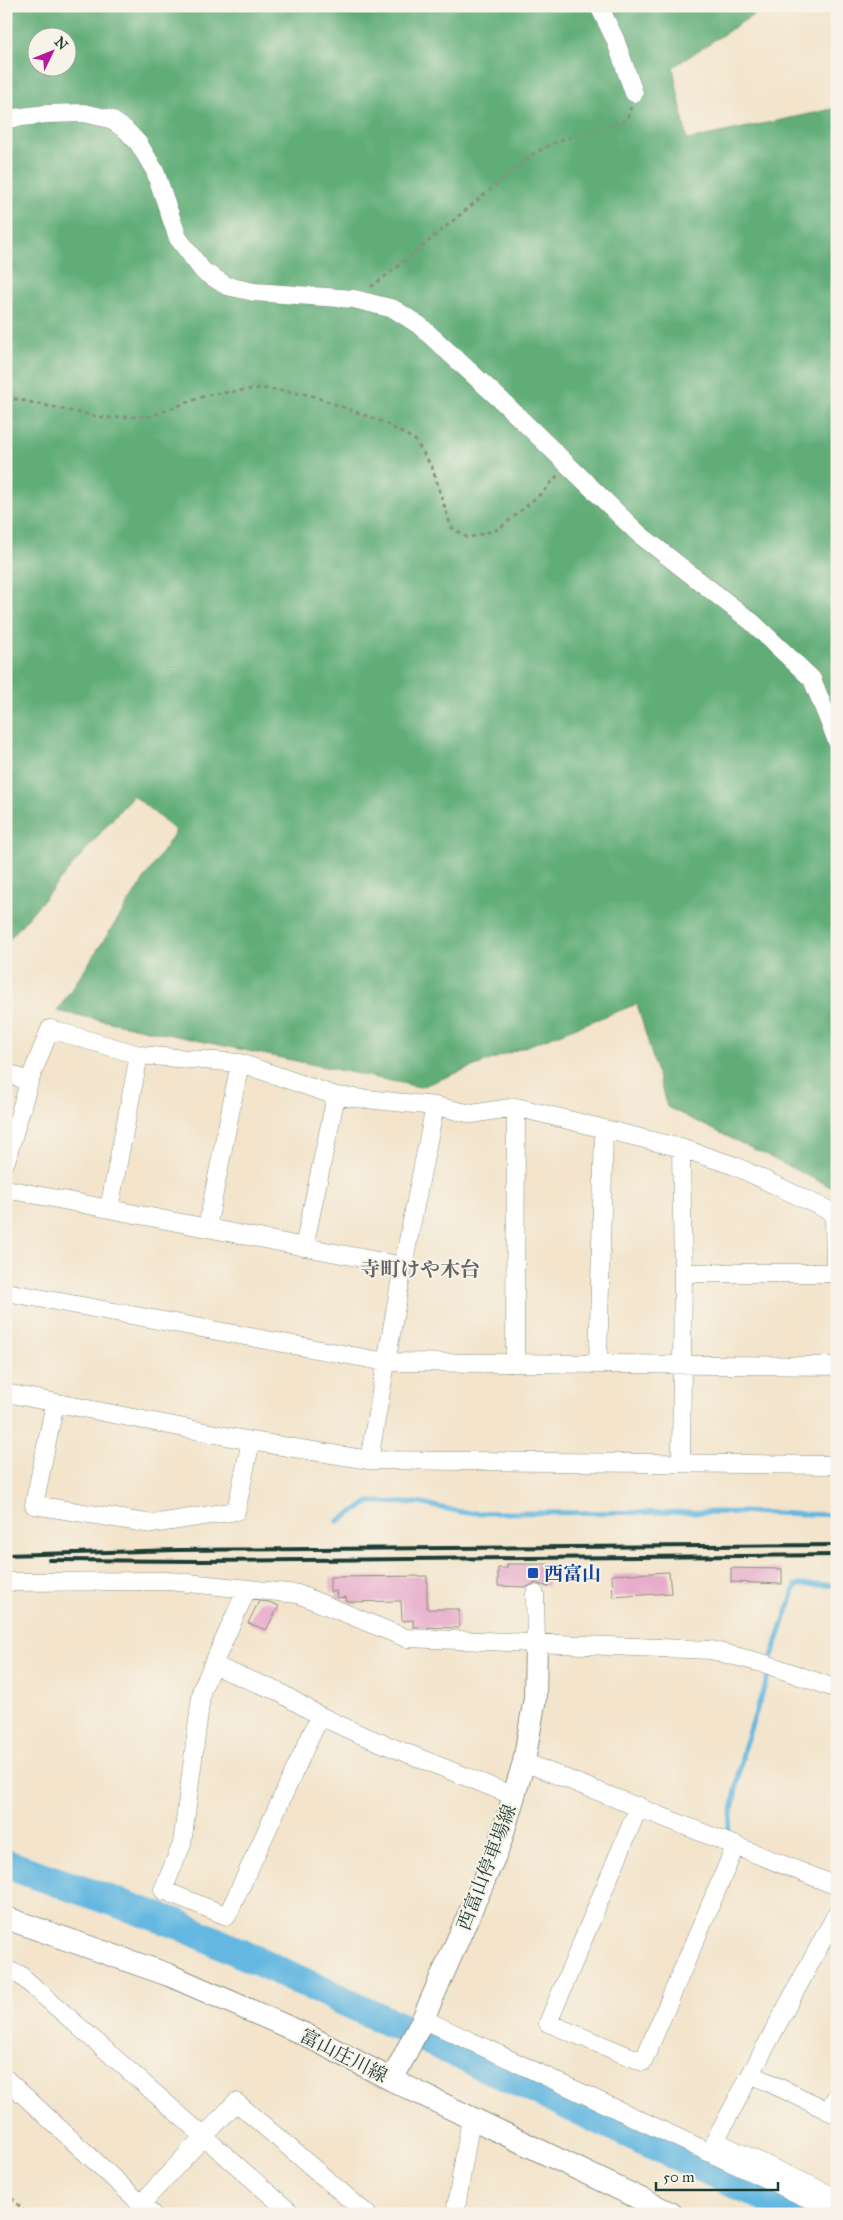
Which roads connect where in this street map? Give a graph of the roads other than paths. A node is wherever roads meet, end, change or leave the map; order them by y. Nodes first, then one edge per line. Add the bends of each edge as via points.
1 (598, 6) edge
2 (634, 93) road end
3 (6, 119) edge
4 (837, 742) edge
5 (139, 1056) junction
6 (240, 1063) junction
7 (6, 1072) edge
8 (29, 1082) junction
9 (336, 1096) junction
10 (435, 1106) junction
11 (516, 1108) junction
12 (604, 1130) junction
13 (681, 1148) junction
14 (6, 1160) edge
15 (6, 1189) edge
16 (109, 1209) junction
17 (207, 1228) junction
18 (304, 1248) junction
19 (402, 1266) junction
20 (683, 1273) junction
21 (836, 1273) edge
22 (6, 1292) edge
23 (386, 1362) junction
24 (515, 1362) junction
25 (598, 1364) junction
26 (681, 1365) junction
27 (837, 1366) edge
28 (6, 1393) edge
29 (55, 1403) junction
30 (251, 1441) junction
31 (369, 1460) junction
32 (681, 1462) junction
33 (837, 1465) edge
34 (6, 1582) edge
35 (247, 1589) junction
36 (535, 1594) dead end
37 (536, 1642) junction
38 (212, 1665) junction
39 (837, 1689) edge
40 (320, 1716) junction
41 (524, 1762) junction
42 (514, 1796) junction
43 (639, 1806) junction
44 (736, 1845) junction
45 (837, 1886) edge
46 (836, 1914) edge
47 (6, 1918) edge
48 (6, 1970) edge
49 (423, 2019) junction
50 (751, 2074) junction
51 (6, 2079) edge
52 (392, 2080) junction
53 (837, 2095) edge
54 (833, 2113) edge
55 (471, 2118) junction
56 (204, 2136) junction
57 (837, 2198) edge
58 (147, 2209) edge
59 (837, 2212) edge
60 (292, 2214) edge
61 (367, 2214) edge
62 (455, 2214) edge
63 (672, 2214) edge

1 - 2 street via 616,39
3 - 4 street via 84,113 110,119 126,130 139,144 155,171 178,238 203,271 227,286 254,292 354,299 394,309 419,325 569,464 639,534 752,623 812,679
5 - 6 street
5 - 8 street via 50,1028
5 - 16 street
6 - 9 street
6 - 17 street
7 - 8 street
8 - 14 street
9 - 10 street
9 - 18 street
10 - 11 street via 472,1114
10 - 19 street
11 - 12 street
11 - 24 street
12 - 13 street
12 - 25 street
13 - 20 street
13 - 21 street via 735,1166 834,1213
15 - 16 street
16 - 17 street
17 - 18 street
18 - 19 street
19 - 23 street
20 - 21 street
20 - 26 street
22 - 23 street
23 - 24 street
23 - 31 street
24 - 25 street
25 - 26 street
26 - 27 street
26 - 32 street
28 - 29 street
29 - 30 street
29 - 30 street via 34,1505 152,1524 236,1511
30 - 31 street
31 - 32 street
32 - 33 street
34 - 35 street via 168,1581
35 - 37 street via 298,1594 406,1638
35 - 38 street
36 - 37 street
37 - 39 street via 711,1650 766,1664
37 - 41 main road, 西富山停車場線 via 535,1698
38 - 40 street via 277,1691
38 - 40 street via 202,1688 182,1844 163,1890 227,1916
40 - 42 street
41 - 42 main road, 西富山停車場線
41 - 43 street
42 - 49 main road, 西富山停車場線 via 499,1846
43 - 44 street
43 - 44 street via 548,2023 643,2062
44 - 45 street
46 - 50 street
47 - 52 main road, 富山庄川線 via 169,1975 304,2034
48 - 56 street via 19,1974
49 - 52 main road, 西富山停車場線
49 - 59 street
50 - 54 street
50 - 57 street via 715,2141
51 - 58 street
52 - 55 main road, 富山庄川線
53 - 54 street
55 - 62 street
55 - 63 main road, 富山庄川線
56 - 58 street
56 - 60 street
56 - 61 street via 236,2102

